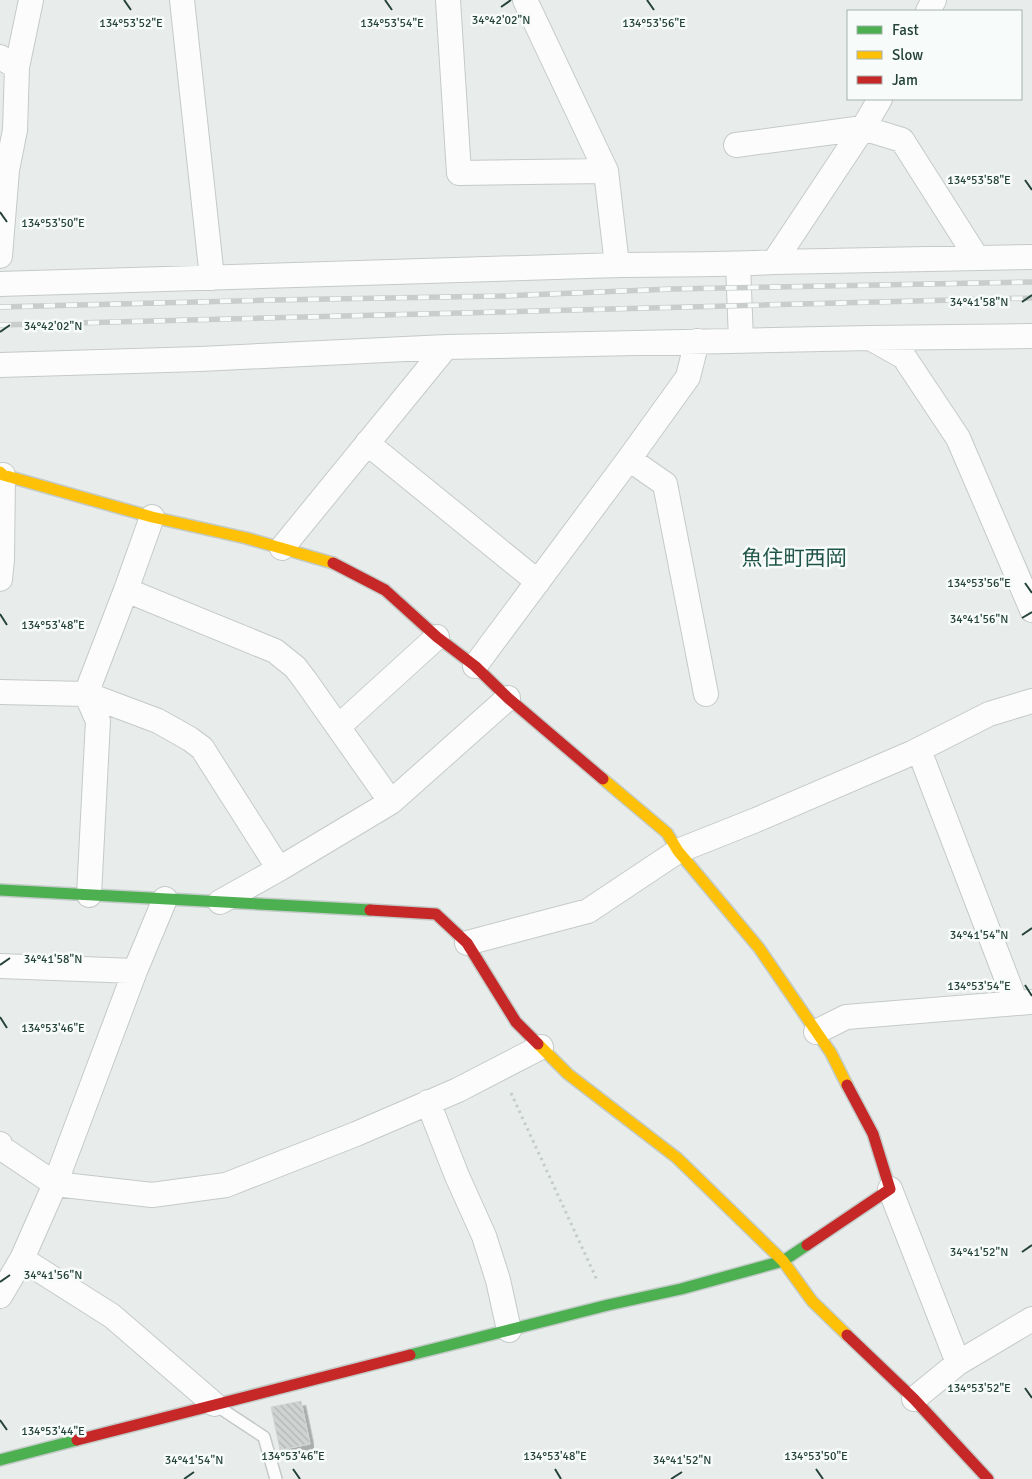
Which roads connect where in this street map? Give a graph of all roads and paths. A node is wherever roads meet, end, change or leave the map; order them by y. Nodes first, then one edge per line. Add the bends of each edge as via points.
1 (31, 0) edge
2 (182, 0) edge
3 (448, 0) edge
4 (525, 0) edge
5 (9, 62) edge
6 (879, 100) edge
7 (864, 128) junction
8 (736, 145) dead end
9 (606, 171) junction
10 (0, 256) edge
11 (1032, 257) edge
12 (977, 258) junction
13 (774, 262) junction
14 (617, 264) junction
15 (738, 264) junction
16 (212, 278) junction
17 (0, 284) edge
18 (1032, 336) edge
19 (870, 338) junction
20 (741, 340) junction
21 (696, 341) junction
22 (446, 347) junction
23 (0, 365) edge
24 (368, 443) junction
25 (629, 459) junction
26 (2, 474) edge
27 (152, 517) junction
28 (282, 548) junction
29 (0, 579) edge
30 (538, 582) junction
31 (126, 590) junction
32 (1032, 610) edge
33 (437, 637) junction
34 (475, 666) junction
35 (0, 692) edge
36 (86, 694) junction
37 (706, 694) dead end
38 (508, 698) junction
39 (1032, 701) edge
40 (338, 727) junction
41 (918, 750) junction
42 (391, 802) junction
43 (678, 851) junction
44 (279, 869) junction
45 (0, 890) edge
46 (89, 895) junction
47 (165, 899) junction
48 (220, 902) junction
49 (467, 943) junction
50 (0, 966) edge
51 (135, 971) junction
52 (1024, 1002) edge
53 (816, 1032) junction
54 (541, 1047) junction
55 (500, 1069) junction
56 (428, 1102) junction
57 (0, 1144) edge
58 (55, 1184) junction
59 (890, 1188) junction
60 (22, 1259) junction
61 (784, 1261) junction
62 (0, 1296) edge
63 (608, 1305) junction
64 (1032, 1319) edge
65 (509, 1330) junction
66 (958, 1363) junction
67 (914, 1399) junction
68 (214, 1404) junction
69 (0, 1460) edge
70 (276, 1479) edge
71 (988, 1479) edge

1 - 5 street
2 - 16 street
3 - 9 street via 459,173
4 - 9 street
5 - 10 street via 15,130 7,170
6 - 7 street
7 - 8 street
7 - 12 street via 902,140
7 - 13 street
9 - 14 street
11 - 12 street
12 - 13 street
13 - 15 street
14 - 15 street
14 - 16 street
15 - 20 street
16 - 17 street
18 - 19 street
19 - 20 street
19 - 32 street via 904,357 958,438
20 - 21 street
21 - 22 street
21 - 25 street via 688,377
22 - 23 street
22 - 24 street
24 - 28 street
24 - 30 street
25 - 30 street
25 - 37 street via 665,484
26 - 27 street
26 - 29 street
27 - 28 street
27 - 31 street
28 - 33 street via 328,561 385,590
30 - 34 street
31 - 36 street
31 - 40 street via 275,651 295,667
33 - 34 street
33 - 40 street
34 - 38 street
35 - 36 street
36 - 44 street via 158,721 202,748
36 - 46 street via 98,722
38 - 42 street
38 - 43 street via 667,833
39 - 41 street via 989,714
40 - 42 street
41 - 43 street
41 - 52 street
42 - 44 street
43 - 49 street via 588,911
43 - 53 street via 759,948
44 - 48 street
45 - 46 street
46 - 47 street
47 - 48 street
47 - 51 street
48 - 49 street via 436,914
49 - 54 street via 516,1022
50 - 51 street
51 - 58 street
52 - 53 street via 846,1017
53 - 59 street via 831,1053 873,1134
54 - 55 street
54 - 61 street via 568,1074 677,1158
55 - 56 street
55 - 63 path
56 - 58 street via 226,1185 152,1195
56 - 65 street via 484,1236
57 - 58 street
58 - 60 street
59 - 61 street
59 - 66 street
60 - 62 street
60 - 68 street via 112,1316
61 - 63 street
61 - 67 street via 812,1301
63 - 65 street
64 - 66 street
65 - 68 street
66 - 67 street
67 - 71 street
68 - 69 street
68 - 70 lane via 264,1437

